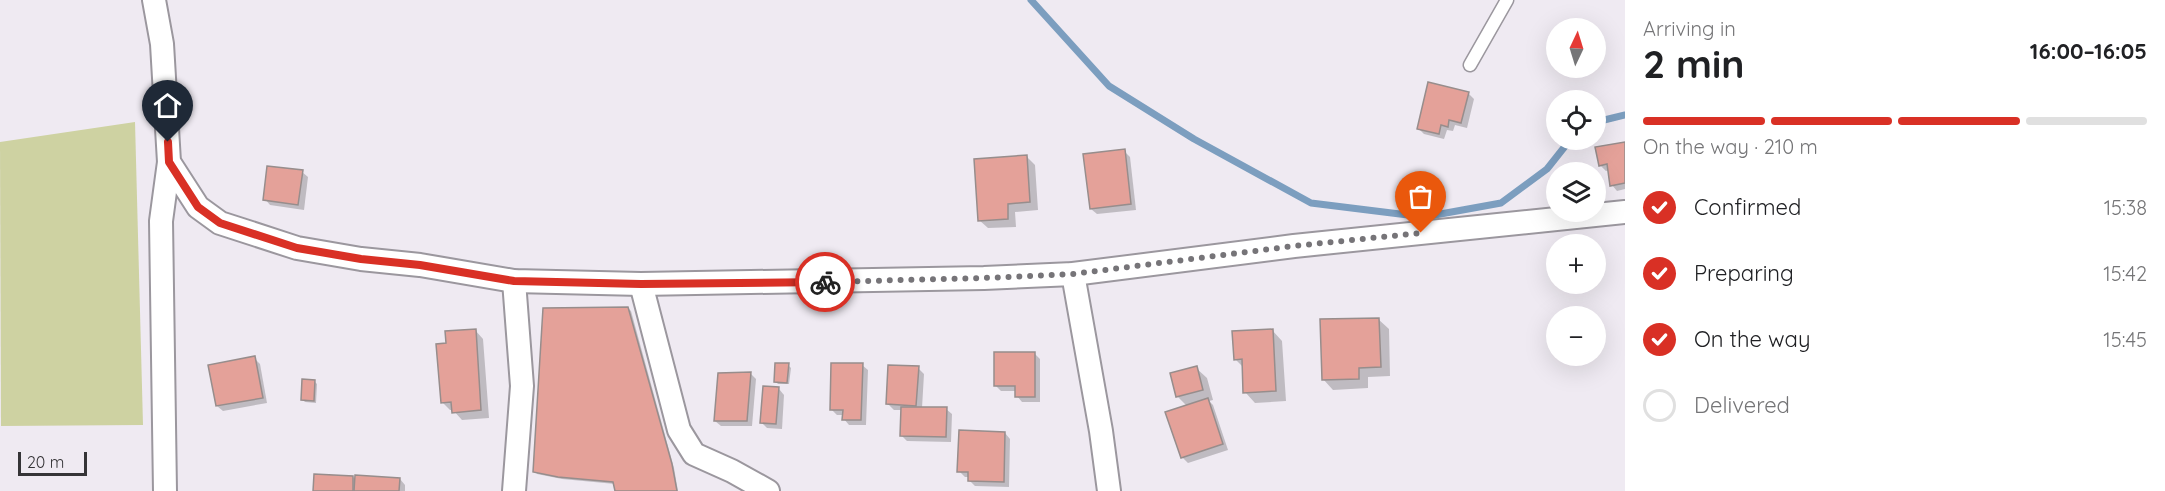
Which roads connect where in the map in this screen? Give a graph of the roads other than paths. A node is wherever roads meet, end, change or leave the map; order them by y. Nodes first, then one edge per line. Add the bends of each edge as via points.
1 (154, 0) edge
2 (1507, 0) edge
3 (1470, 65) dead end
4 (169, 162) junction
5 (1625, 212) edge
6 (1073, 274) junction
7 (514, 281) junction
8 (641, 284) junction
9 (165, 491) edge
10 (514, 491) edge
11 (768, 491) edge
12 (1109, 491) edge

1 - 4 street via 162,44
2 - 3 lane
4 - 7 street via 198,207 220,223 297,248
4 - 9 street via 161,221
5 - 6 street via 1294,246
6 - 8 street
6 - 12 street
7 - 8 street
7 - 10 street via 522,386
8 - 11 street via 679,430 694,454

